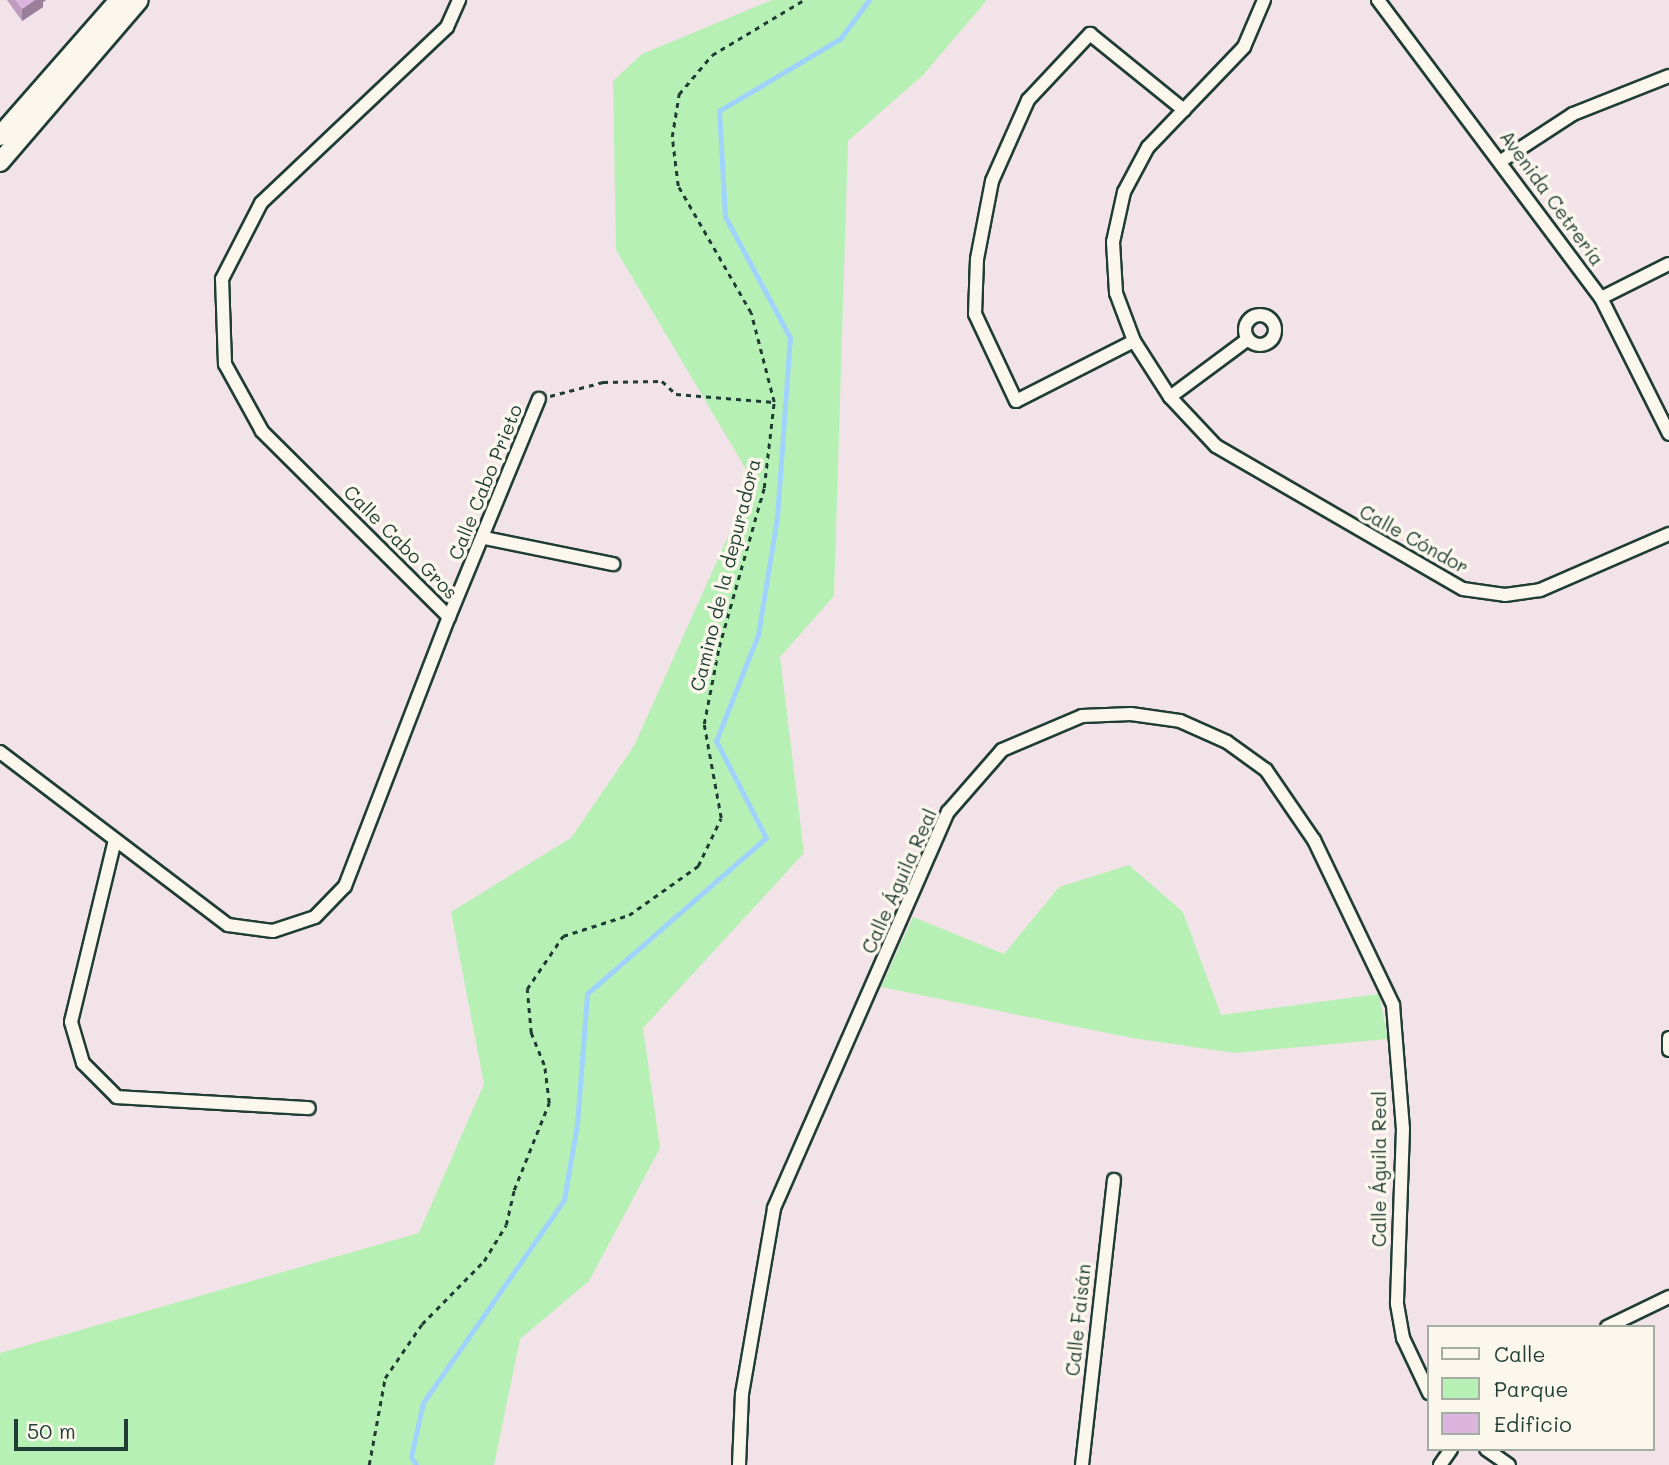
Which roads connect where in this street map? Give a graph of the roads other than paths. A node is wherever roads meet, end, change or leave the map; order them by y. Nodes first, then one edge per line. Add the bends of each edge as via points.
1 (119, 0) edge
2 (139, 0) edge
3 (459, 0) edge
4 (1264, 0) edge
5 (1378, 0) edge
6 (1669, 76) edge
7 (1184, 110) junction
8 (0, 136) edge
9 (1501, 161) junction
10 (0, 162) edge
11 (1669, 264) edge
12 (1601, 298) junction
13 (1248, 339) dead end
14 (1134, 341) junction
15 (1170, 397) junction
16 (539, 399) road end
17 (1669, 434) edge
18 (1669, 534) edge
19 (485, 538) junction
20 (613, 564) dead end
21 (449, 617) junction
22 (0, 751) edge
23 (115, 840) junction
24 (1669, 1038) edge
25 (1669, 1050) edge
26 (309, 1108) dead end
27 (1114, 1180) dead end
28 (1669, 1297) edge
29 (1611, 1325) edge
30 (1428, 1391) edge
31 (1489, 1451) edge
32 (739, 1465) edge
33 (1082, 1465) edge
34 (1509, 1465) edge

1 - 8 street
2 - 10 street
3 - 21 street, Calle Cabo Gros via 447,27 261,203 222,279 225,364 262,431
4 - 7 street, Calle Cóndor via 1244,47
5 - 9 street, Avenida Cetrería
6 - 9 street via 1573,114
7 - 14 street, Calle Cóndor via 1148,147 1124,192 1114,254 1116,293
7 - 14 street via 1090,34 1028,100 992,181 977,259 975,314 1016,401
9 - 12 street, Avenida Cetrería
11 - 12 street
12 - 17 street, Avenida Cetrería
13 - 15 street
14 - 15 street, Calle Cóndor
15 - 18 street, Calle Cóndor via 1216,446 1463,589 1505,596 1540,590
16 - 19 street, Calle Cabo Prieto
19 - 20 street
19 - 21 street, Calle Cabo Prieto
21 - 23 street, Calle Cabo Gros via 345,886 315,917 273,931 228,925
22 - 23 street, Calle Cabo Gros
23 - 26 street via 71,1022 83,1063 117,1097
24 - 25 street
27 - 33 street, Calle Faisán
28 - 29 street
30 - 32 street, Calle Águila Real via 1403,1338 1397,1304 1403,1129 1393,1005 1314,840 1266,770 1227,742 1180,721 1131,713 1082,716 1003,750 948,812 775,1208 742,1394
31 - 34 street

